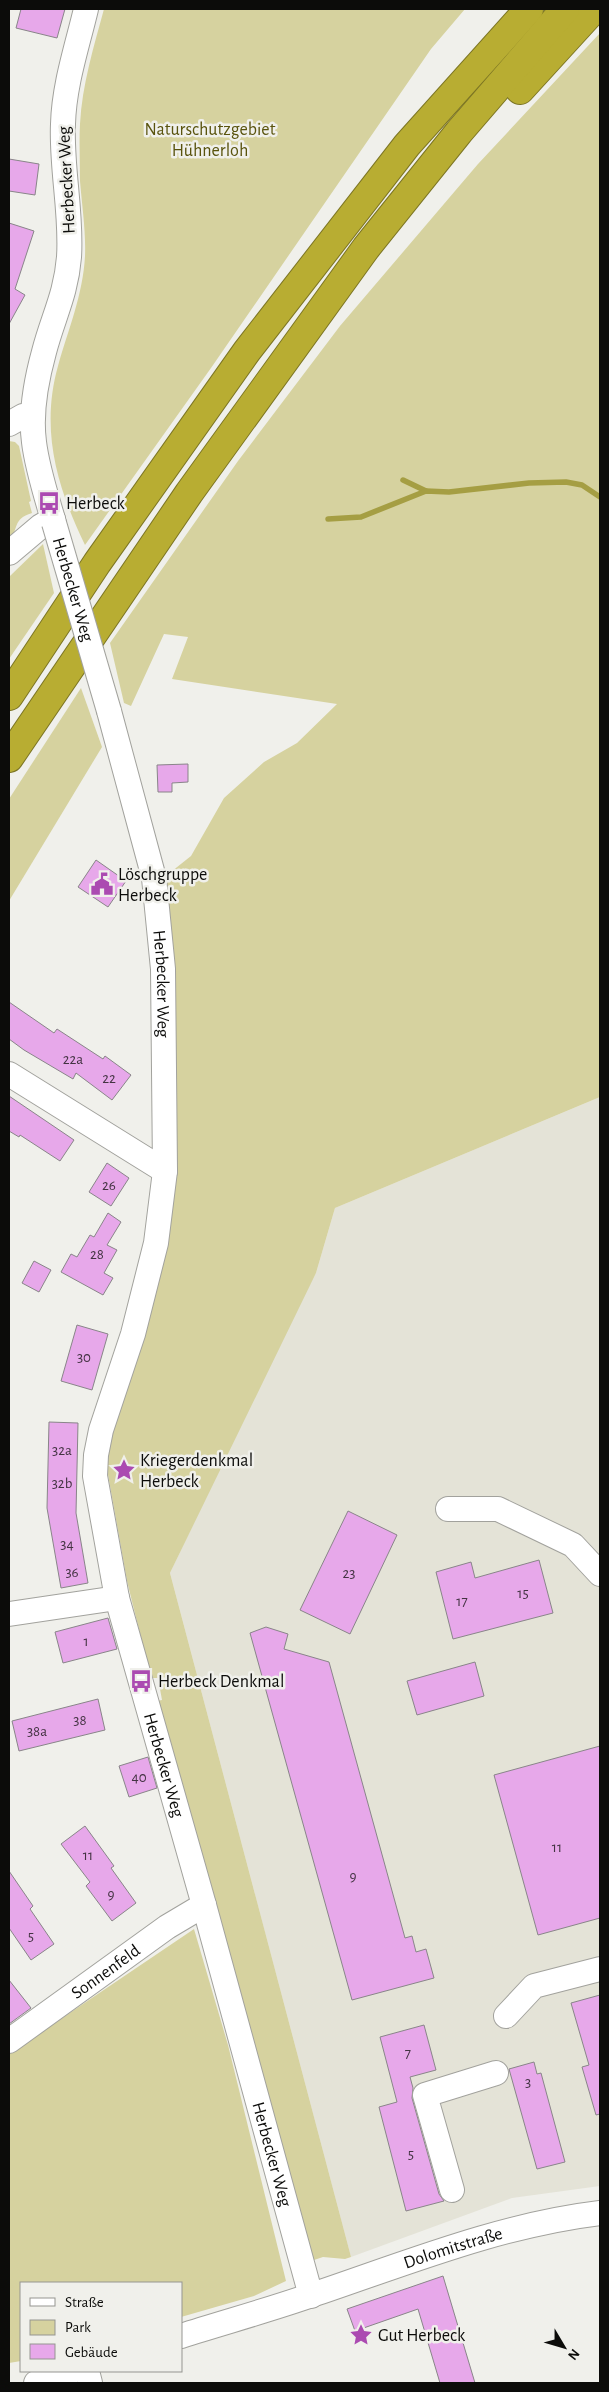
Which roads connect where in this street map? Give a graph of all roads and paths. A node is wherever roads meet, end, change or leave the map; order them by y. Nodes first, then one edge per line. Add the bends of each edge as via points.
1 (86, 9) edge
2 (515, 9) edge
3 (529, 9) edge
4 (565, 9) edge
5 (594, 9) edge
6 (442, 104) junction
7 (287, 359) junction
8 (33, 415) junction
9 (9, 424) edge
10 (54, 521) junction
11 (9, 553) edge
12 (9, 696) edge
13 (9, 758) edge
14 (9, 1074) edge
15 (165, 1171) junction
16 (448, 1509) dead end
17 (600, 1574) edge
18 (117, 1598) junction
19 (9, 1614) edge
20 (204, 1905) junction
21 (600, 1969) edge
22 (506, 2016) dead end
23 (9, 2041) edge
24 (496, 2074) dead end
25 (452, 2190) dead end
26 (600, 2214) edge
27 (310, 2296) junction
28 (182, 2336) edge
29 (69, 2372) edge
30 (36, 2383) edge

1 - 8 street, Herbecker Weg via 64,109 69,229 67,274 36,386
2 - 6 highway
3 - 6 highway
4 - 7 highway via 459,132 366,248
5 - 7 highway via 536,71
6 - 12 highway via 247,350 97,563
7 - 13 highway via 189,493
8 - 9 street via 23,416
8 - 10 street, Herbecker Weg via 34,443
10 - 11 street via 42,526
10 - 15 street, Herbecker Weg, bridge via 154,878 163,969
14 - 15 street
15 - 18 street, Herbecker Weg via 156,1243 133,1334 101,1430 96,1455 95,1476
16 - 17 street via 498,1509 573,1544
18 - 19 street
18 - 20 street, Herbecker Weg
20 - 23 street, Sonnenfeld via 166,1927
20 - 27 street, Herbecker Weg
21 - 22 street via 534,1986
24 - 25 street via 425,2095
26 - 27 street, Dolomitstraße via 478,2238
27 - 28 street, Dolomitstraße
29 - 30 street

